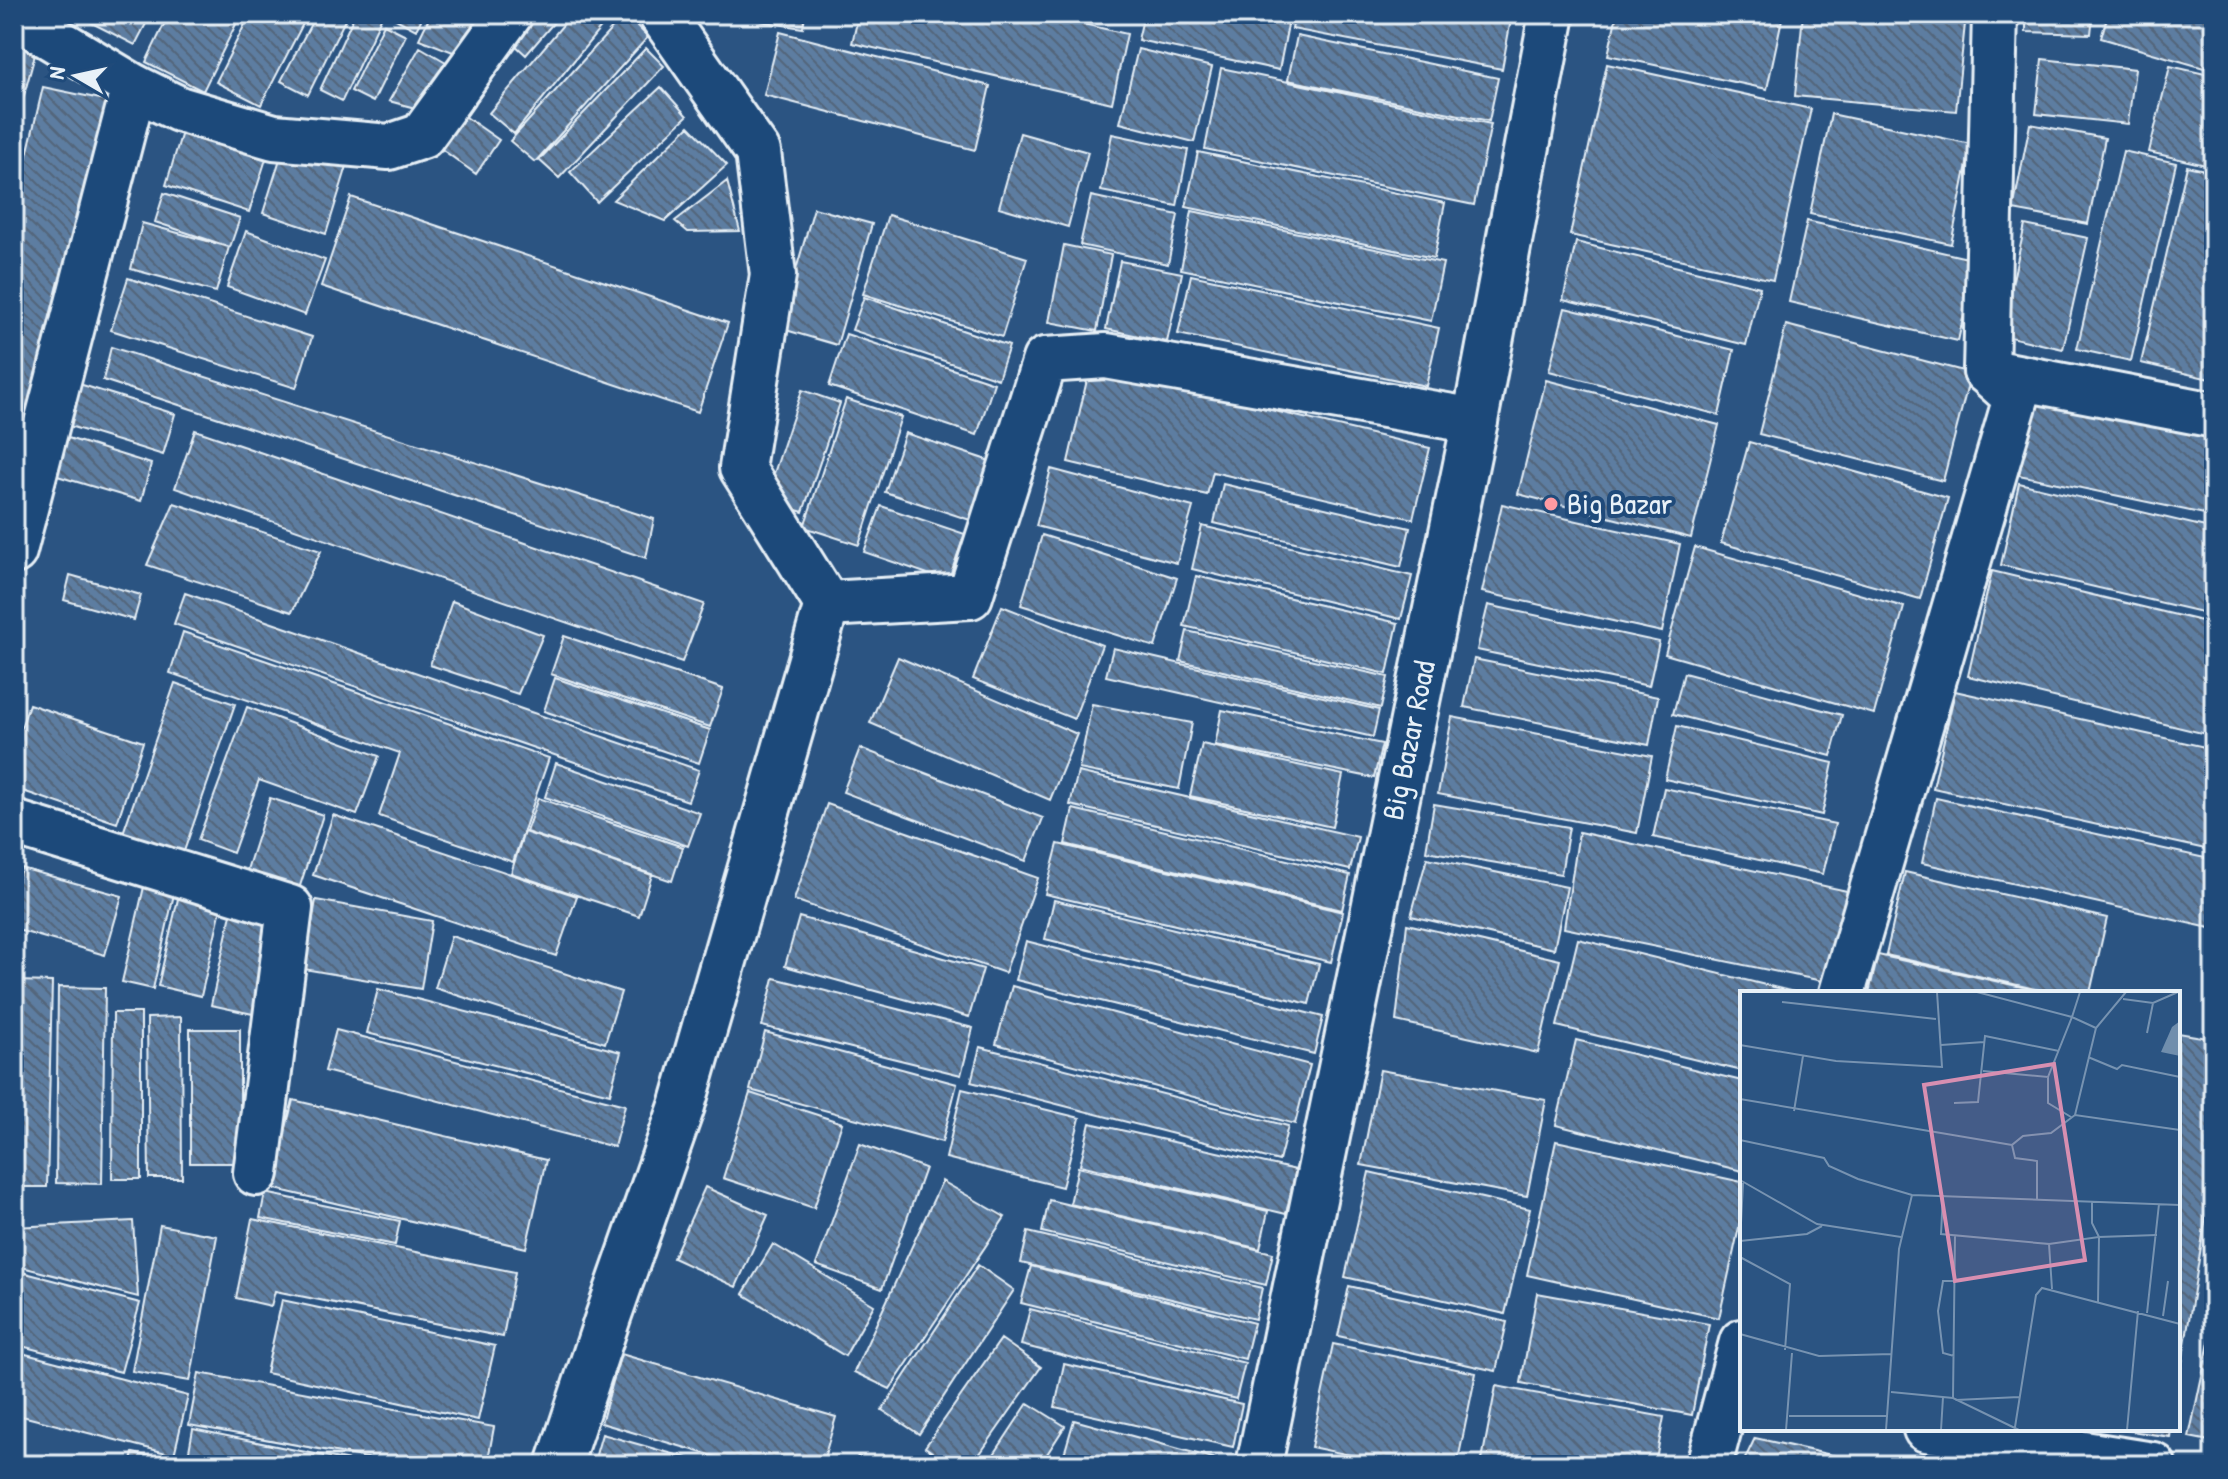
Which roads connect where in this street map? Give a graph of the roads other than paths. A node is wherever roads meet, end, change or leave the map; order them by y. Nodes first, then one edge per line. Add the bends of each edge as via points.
1 (510, 14) edge
2 (661, 14) edge
3 (1552, 14) edge
4 (1995, 14) edge
5 (14, 15) edge
6 (134, 87) junction
7 (1986, 371) junction
8 (2214, 415) edge
9 (1475, 421) junction
10 (14, 551) edge
11 (827, 604) junction
12 (14, 823) edge
13 (1843, 991) edge
14 (256, 1173) dead end
15 (1740, 1356) edge
16 (1734, 1399) edge
17 (1939, 1431) edge
18 (559, 1465) edge
19 (1259, 1465) edge
20 (1709, 1465) edge
21 (2153, 1465) edge

1 - 6 street via 422,136 389,147 274,137 179,109
2 - 11 street via 758,152 773,275 742,468
3 - 9 street, Big Bazar Road
4 - 7 street
5 - 6 street
6 - 10 street
7 - 8 street
7 - 13 street via 2016,398
9 - 11 street via 1106,356 1045,360 970,596
9 - 19 street, Big Bazar Road
11 - 18 street via 682,1106
12 - 14 street via 290,908
15 - 16 street
16 - 20 street
17 - 21 street

